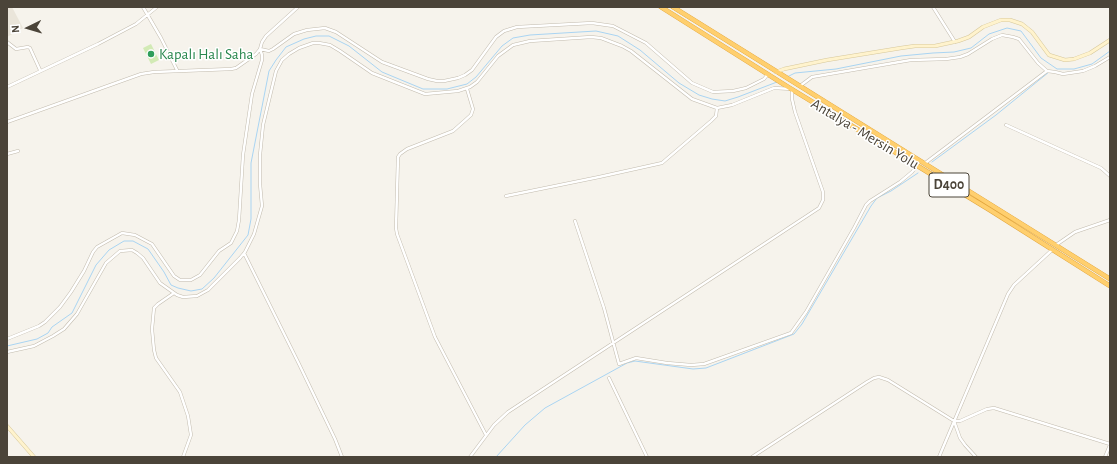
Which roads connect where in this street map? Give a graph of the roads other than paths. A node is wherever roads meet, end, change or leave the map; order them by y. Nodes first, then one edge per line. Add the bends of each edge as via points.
1 (143, 7) edge
2 (151, 7) edge
3 (158, 7) edge
4 (298, 7) edge
5 (661, 7) edge
6 (673, 7) edge
7 (933, 7) edge
8 (151, 12) junction
9 (147, 14) junction
10 (1110, 40) edge
11 (7, 42) edge
12 (955, 42) junction
13 (260, 50) junction
14 (1110, 56) edge
15 (40, 70) junction
16 (177, 70) junction
17 (1047, 70) junction
18 (777, 73) junction
19 (768, 74) junction
20 (7, 87) edge
21 (800, 87) junction
22 (790, 88) junction
23 (467, 89) junction
24 (717, 108) junction
25 (7, 122) edge
26 (1006, 125) dead end
27 (18, 151) dead end
28 (7, 154) edge
29 (924, 164) junction
30 (917, 166) junction
31 (1110, 176) edge
32 (506, 196) dead end
33 (1110, 220) edge
34 (575, 222) dead end
35 (1056, 246) junction
36 (1052, 249) junction
37 (244, 253) junction
38 (1110, 279) edge
39 (1110, 286) edge
40 (174, 293) junction
41 (7, 338) edge
42 (615, 343) junction
43 (7, 352) edge
44 (609, 378) dead end
45 (954, 421) junction
46 (7, 426) edge
47 (486, 435) junction
48 (1110, 444) edge
49 (34, 457) edge
50 (183, 457) edge
51 (342, 457) edge
52 (470, 457) edge
53 (647, 457) edge
54 (752, 457) edge
55 (939, 457) edge
56 (976, 457) edge
57 (1105, 457) edge

1 - 9 street
2 - 8 street
3 - 8 street
4 - 13 street via 266,36
5 - 19 highway, Antalya - Mersin Yolu / D400
6 - 18 highway, Antalya - Mersin Yolu / D400
7 - 12 street
8 - 9 street
9 - 15 street via 136,24
9 - 16 street
10 - 12 street via 1090,53 1065,60 1049,55 1032,32 1022,24 1001,20
11 - 15 street via 16,49 30,48
12 - 18 street via 935,46 908,46 827,60
13 - 16 street via 236,68
13 - 19 street via 269,51 289,37 307,30 325,28 336,32 382,62 428,79 444,81 458,78 472,70 496,37 504,31 517,27 592,23 613,26 640,40 692,83 713,92 746,88 764,79
13 - 41 street via 262,60 252,94 239,220 232,243 219,251 200,275 190,280 180,280 174,276 152,244 136,235 122,233 97,247 71,292 45,322
14 - 17 street via 1083,71 1063,74
15 - 20 street
16 - 25 street via 141,74
17 - 21 street via 1019,39 1002,35 960,57 911,60 812,77
17 - 29 street
18 - 21 highway, Antalya - Mersin Yolu / D400
19 - 22 highway, Antalya - Mersin Yolu / D400
21 - 29 highway, Antalya - Mersin Yolu / D400
22 - 24 street via 774,88 732,106
22 - 30 highway, Antalya - Mersin Yolu / D400
22 - 42 street via 795,112 823,192 820,208
23 - 24 street via 512,45 530,41 601,38 631,51 692,99
23 - 37 street via 424,94 372,73 340,51 323,43 313,43 289,54 276,71 270,90 260,155 262,206 254,234
23 - 47 street via 473,109 471,115 453,131 407,149 398,157 396,228 435,337
24 - 32 street via 716,116 662,163
26 - 31 street via 1101,168
27 - 28 street
29 - 35 highway, Antalya - Mersin Yolu / D400
30 - 36 highway, Antalya - Mersin Yolu / D400
30 - 42 street via 900,182 866,205 806,312 791,333 712,362 691,365 636,358 620,364
33 - 35 street via 1074,232
34 - 42 street
35 - 36 highway
35 - 38 highway, Antalya - Mersin Yolu / D400
36 - 39 highway, Antalya - Mersin Yolu / D400
36 - 45 street via 1014,285 1008,294
37 - 40 street via 202,294 188,297
37 - 51 street via 303,370
40 - 43 street via 160,283 137,253 132,250 120,251 106,263 77,314 64,329 34,346
40 - 50 street via 154,308 152,329 156,358 180,392 188,416 191,435
42 - 47 street via 508,412
44 - 53 street
45 - 48 street via 994,408
45 - 54 street via 888,380 874,378
45 - 55 street
45 - 56 street via 960,438
46 - 49 street
47 - 52 street
48 - 57 street

